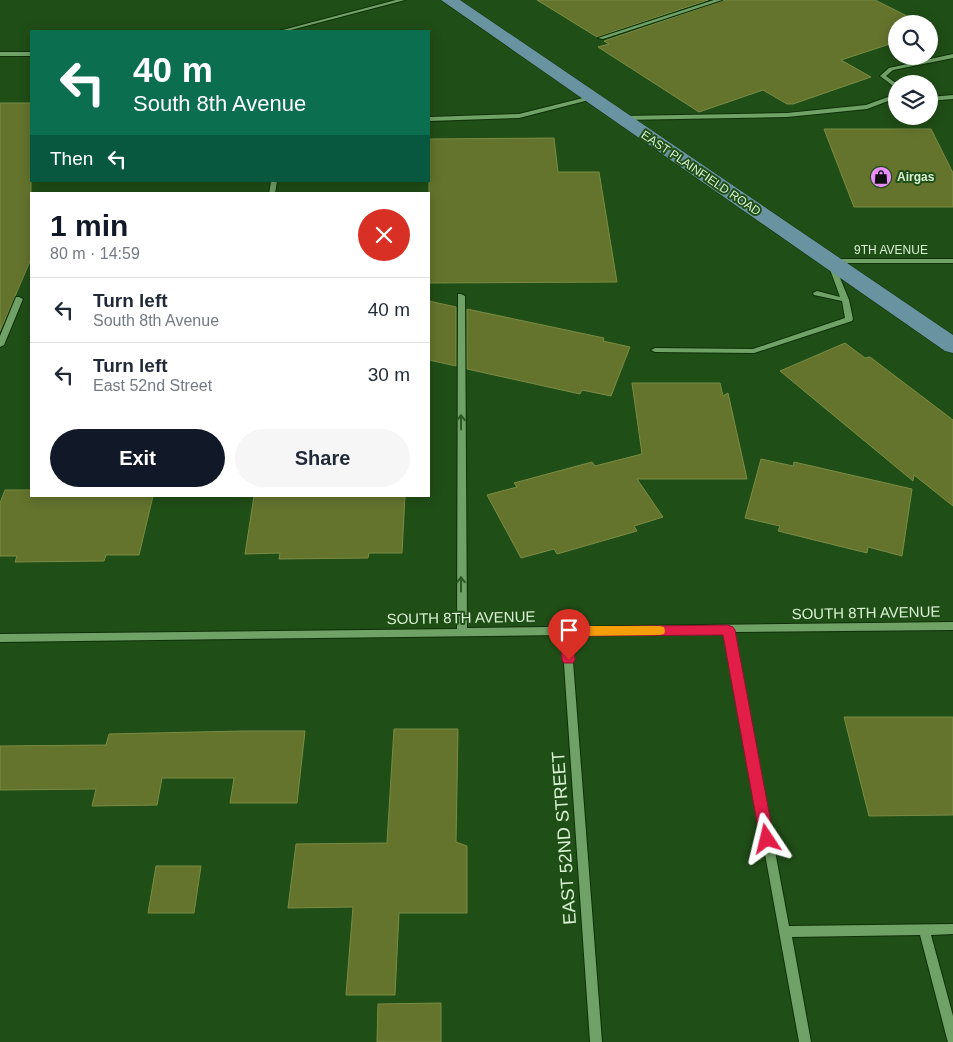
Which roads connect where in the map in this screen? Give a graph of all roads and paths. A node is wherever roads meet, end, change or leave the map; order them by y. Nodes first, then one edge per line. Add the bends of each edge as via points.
1 (402, 0) edge
2 (449, 0) edge
3 (719, 0) edge
4 (286, 30) edge
5 (601, 38) dead end
6 (0, 54) edge
7 (30, 54) edge
8 (953, 56) edge
9 (888, 79) edge
10 (953, 97) edge
11 (591, 98) junction
12 (938, 98) edge
13 (888, 99) edge
14 (622, 118) junction
15 (430, 119) edge
16 (830, 261) junction
17 (953, 261) edge
18 (817, 293) dead end
19 (461, 296) dead end
20 (19, 299) dead end
21 (845, 300) junction
22 (0, 345) edge
23 (953, 346) edge
24 (654, 350) dead end
25 (953, 626) edge
26 (728, 630) junction
27 (566, 631) junction
28 (462, 633) junction
29 (0, 638) edge
30 (924, 930) junction
31 (953, 930) edge
32 (784, 932) junction
33 (953, 1039) edge
34 (596, 1042) edge
35 (805, 1042) edge

1 - 4 street
2 - 11 main road, EAST PLAINFIELD ROAD
3 - 5 street
6 - 7 street
8 - 9 street via 891,69 884,76
10 - 12 street
11 - 14 main road, EAST PLAINFIELD ROAD
11 - 15 street via 519,116
13 - 14 street via 867,107 787,115
14 - 16 main road, EAST PLAINFIELD ROAD
16 - 17 street, 9TH AVENUE
16 - 21 street
16 - 23 main road, EAST PLAINFIELD ROAD
18 - 21 street
28 -> 19 street
20 - 22 street
21 - 24 street via 849,319 754,351
25 - 26 street, SOUTH 8TH AVENUE
26 - 27 street, SOUTH 8TH AVENUE
26 - 32 street
27 - 28 street, SOUTH 8TH AVENUE
27 - 34 street, EAST 52ND STREET
28 - 29 street, SOUTH 8TH AVENUE
30 - 31 street
30 - 32 street
30 - 33 street
32 - 35 street

